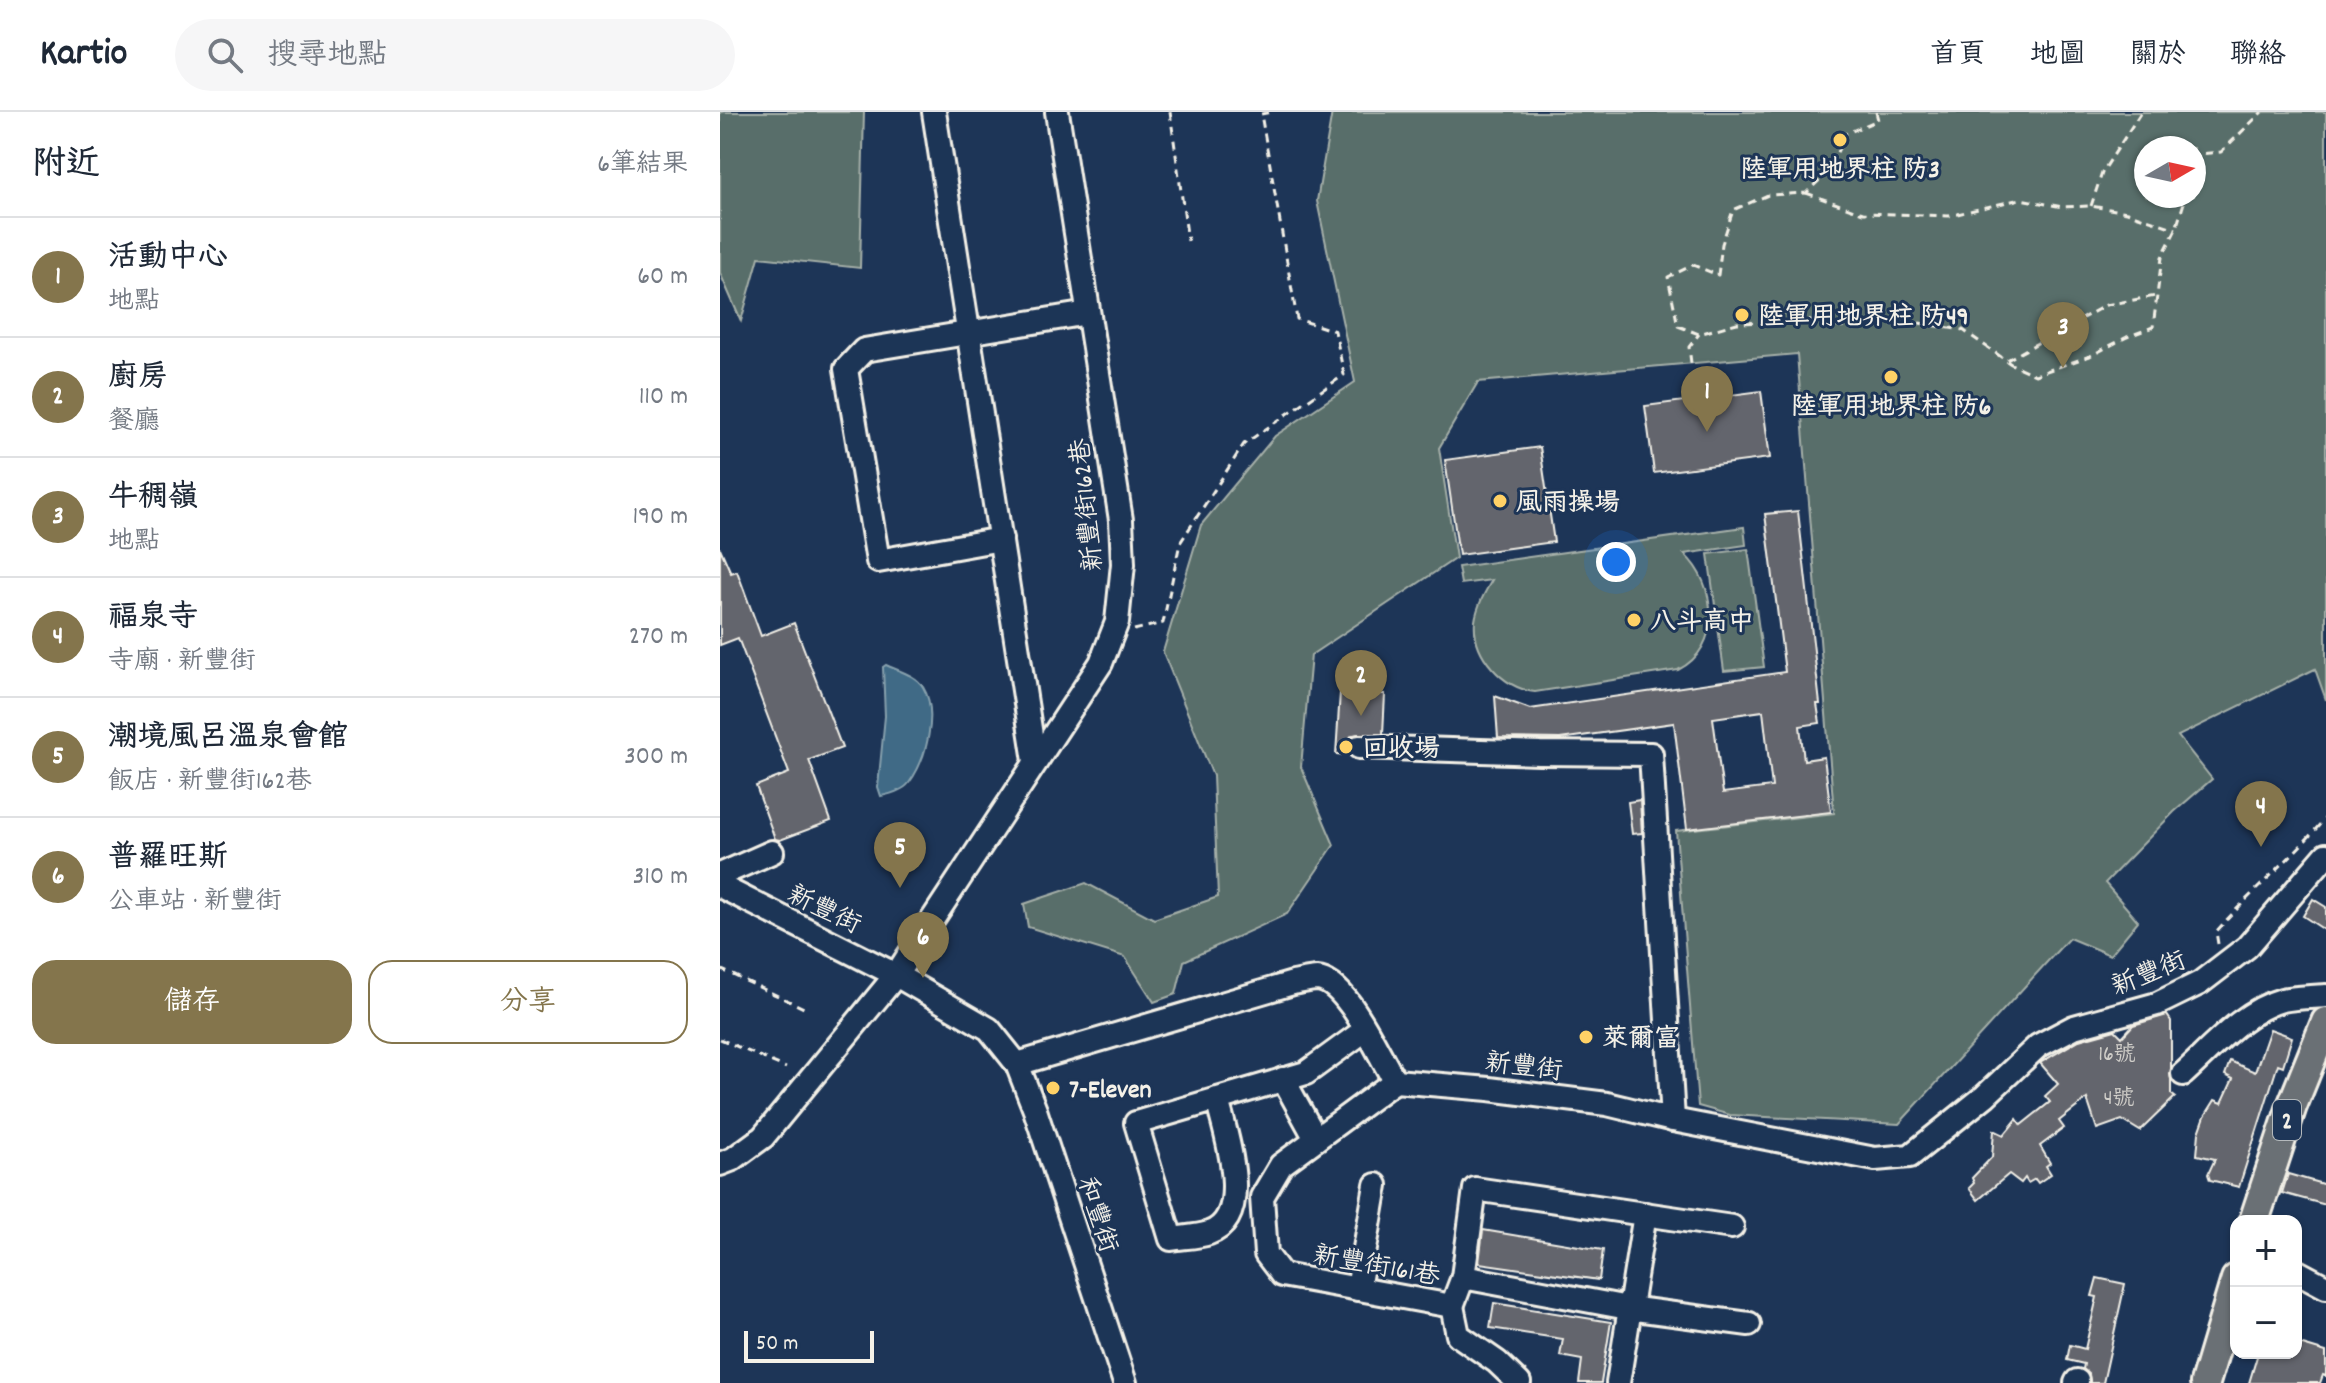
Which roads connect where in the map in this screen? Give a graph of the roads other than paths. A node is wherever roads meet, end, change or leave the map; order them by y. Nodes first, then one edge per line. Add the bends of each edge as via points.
1 (934, 112) edge
2 (1057, 112) edge
3 (1088, 313) junction
4 (969, 334) junction
5 (1001, 539) junction
6 (1359, 747) dead end
7 (1035, 761) junction
8 (772, 852) dead end
9 (2326, 855) edge
10 (721, 886) edge
11 (896, 975) junction
12 (2326, 996) edge
13 (2326, 1022) edge
14 (1365, 1030) junction
15 (1017, 1064) junction
16 (2183, 1074) dead end
17 (1283, 1079) junction
18 (1395, 1081) junction
19 (1217, 1099) junction
20 (1673, 1120) junction
21 (1316, 1139) junction
22 (720, 1164) edge
23 (1376, 1185) dead end
24 (1645, 1214) junction
25 (2256, 1215) edge
26 (1732, 1227) dead end
27 (2302, 1274) edge
28 (1463, 1277) junction
29 (2234, 1287) edge
30 (2326, 1287) edge
31 (1358, 1289) junction
32 (1452, 1306) junction
33 (1628, 1308) junction
34 (1749, 1324) dead end
35 (1125, 1383) edge
36 (1519, 1383) edge
37 (1618, 1383) edge
38 (2205, 1383) edge

1 - 4 street
2 - 3 street, 新豐街162巷
3 - 4 street
3 - 7 street, 新豐街162巷 via 1121,520 1117,622 1101,663
4 - 5 street
4 - 5 street via 864,350 846,369 878,561
5 - 7 street
6 - 20 street via 1651,754
7 - 11 street, 新豐街162巷
8 - 10 street
9 - 20 street, 新豐街 via 2247,947 2200,983 2157,1004 2074,1027 2038,1046 1910,1156 1875,1159
10 - 11 street, 新豐街
11 - 15 street, 新豐街 via 989,1029
11 - 22 street, 新豐街162巷 via 763,1137
12 - 16 street via 2283,1000 2265,1008 2235,1026
13 - 25 main road, 2
14 - 15 street via 1337,988 1319,979
14 - 17 street via 1306,1073
14 - 18 street
15 - 35 street, 和豐街
17 - 19 street
17 - 21 street
18 - 20 street, 新豐街 via 1607,1104
18 - 21 street, 新豐街161巷
19 - 19 street via 1136,1123 1171,1239 1211,1233 1226,1221 1232,1207 1236,1183
21 - 31 street, 新豐街161巷 via 1281,1165 1262,1197 1266,1254 1282,1275
23 - 31 street
24 - 26 street
24 - 28 street via 1475,1189
24 - 33 street
27 - 30 street
28 - 32 street, 新豐街161巷
28 - 33 street, 新豐街161巷
29 - 38 main road
31 - 32 street, 新豐街161巷
32 - 36 street via 1458,1335
33 - 34 street, 新豐街161巷
33 - 37 street

